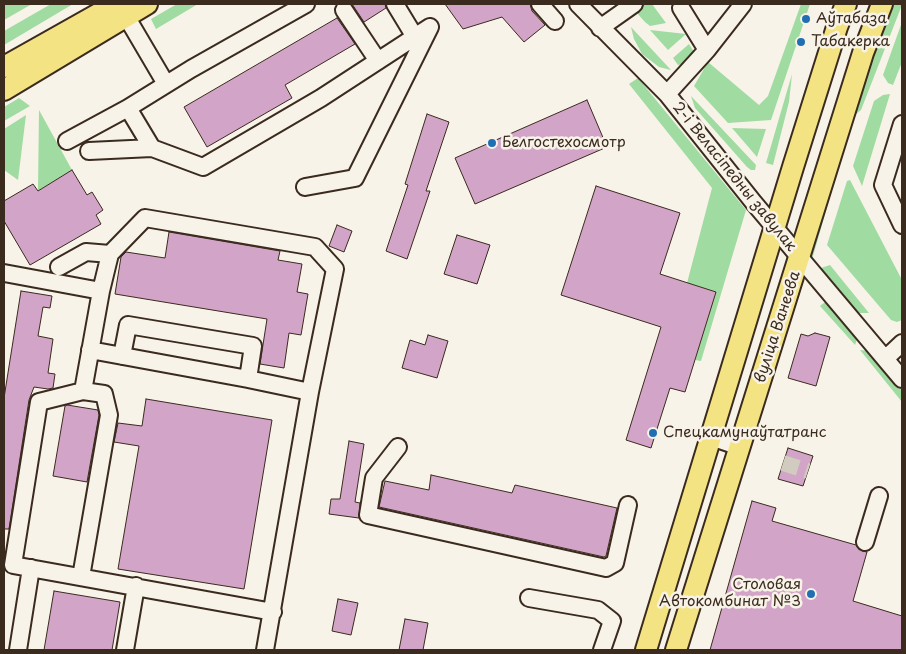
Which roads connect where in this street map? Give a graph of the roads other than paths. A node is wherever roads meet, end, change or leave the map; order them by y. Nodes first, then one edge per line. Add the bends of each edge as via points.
1 (147, 4) edge
2 (306, 4) edge
3 (395, 4) edge
4 (540, 4) edge
5 (578, 4) edge
6 (634, 4) edge
7 (743, 4) edge
8 (846, 4) edge
9 (882, 4) edge
10 (682, 8) dead end
11 (121, 10) edge
12 (344, 10) dead end
13 (555, 21) dead end
14 (600, 28) junction
15 (415, 37) junction
16 (707, 50) junction
17 (378, 61) junction
18 (4, 67) edge
19 (166, 84) junction
20 (4, 90) edge
21 (667, 94) junction
22 (128, 108) junction
23 (902, 124) edge
24 (67, 141) dead end
25 (152, 148) junction
26 (90, 152) dead end
27 (305, 186) dead end
28 (902, 225) edge
29 (775, 228) junction
30 (110, 254) junction
31 (800, 258) junction
32 (58, 267) dead end
33 (4, 273) edge
34 (101, 291) junction
35 (902, 343) edge
36 (90, 350) junction
37 (122, 356) junction
38 (885, 359) junction
39 (248, 379) junction
40 (902, 379) edge
41 (83, 391) junction
42 (310, 392) junction
43 (711, 437) junction
44 (398, 447) dead end
45 (740, 448) junction
46 (879, 496) dead end
47 (628, 505) dead end
48 (865, 542) dead end
49 (8, 567) edge
50 (31, 568) junction
51 (81, 577) junction
52 (136, 586) junction
53 (529, 598) dead end
54 (273, 612) junction
55 (18, 650) edge
56 (125, 650) edge
57 (266, 650) edge
58 (602, 650) edge
59 (646, 650) edge
60 (676, 650) edge

1 - 11 main road
2 - 19 street
3 - 15 street
4 - 13 street
5 - 14 street, 2-і Веласіпедны завулак
6 - 14 street
7 - 16 street
8 - 29 main road, вуліца Ванеева
9 - 31 main road, вуліца Ванеева via 863,53
10 - 16 street
11 - 18 main road
11 - 19 street
11 - 20 main road
12 - 17 street
14 - 21 street, 2-і Веласіпедны завулак
15 - 17 street
15 - 27 street via 430,28 355,178
16 - 21 street
17 - 25 street via 203,167
19 - 22 street
21 - 29 street, 2-і Веласіпедны завулак
22 - 24 street
22 - 25 street
23 - 28 street via 883,185
25 - 26 street
29 - 31 street, 2-і Веласіпедны завулак
29 - 43 main road, вуліца Ванеева
30 - 32 street via 86,252
30 - 34 street
30 - 42 street via 145,218 315,246 335,269
31 - 38 street, 2-і Веласіпедны завулак
31 - 45 main road, вуліца Ванеева
33 - 34 street
34 - 36 street
35 - 38 street
36 - 37 street
36 - 41 street
37 - 39 street
37 - 39 street via 128,325 252,346
38 - 40 street, 2-і Веласіпедны завулак
39 - 42 street
41 - 49 street via 39,402
41 - 51 street via 104,394 109,415
42 - 54 street
43 - 45 street
43 - 59 main road, вуліца Ванеева
44 - 47 street via 374,478 368,515 606,568 615,563
45 - 60 main road, вуліца Ванеева
46 - 48 street
49 - 50 street
50 - 51 street
50 - 55 street
51 - 52 street
52 - 54 street
52 - 56 street
53 - 58 street via 598,610 612,621
54 - 57 street

